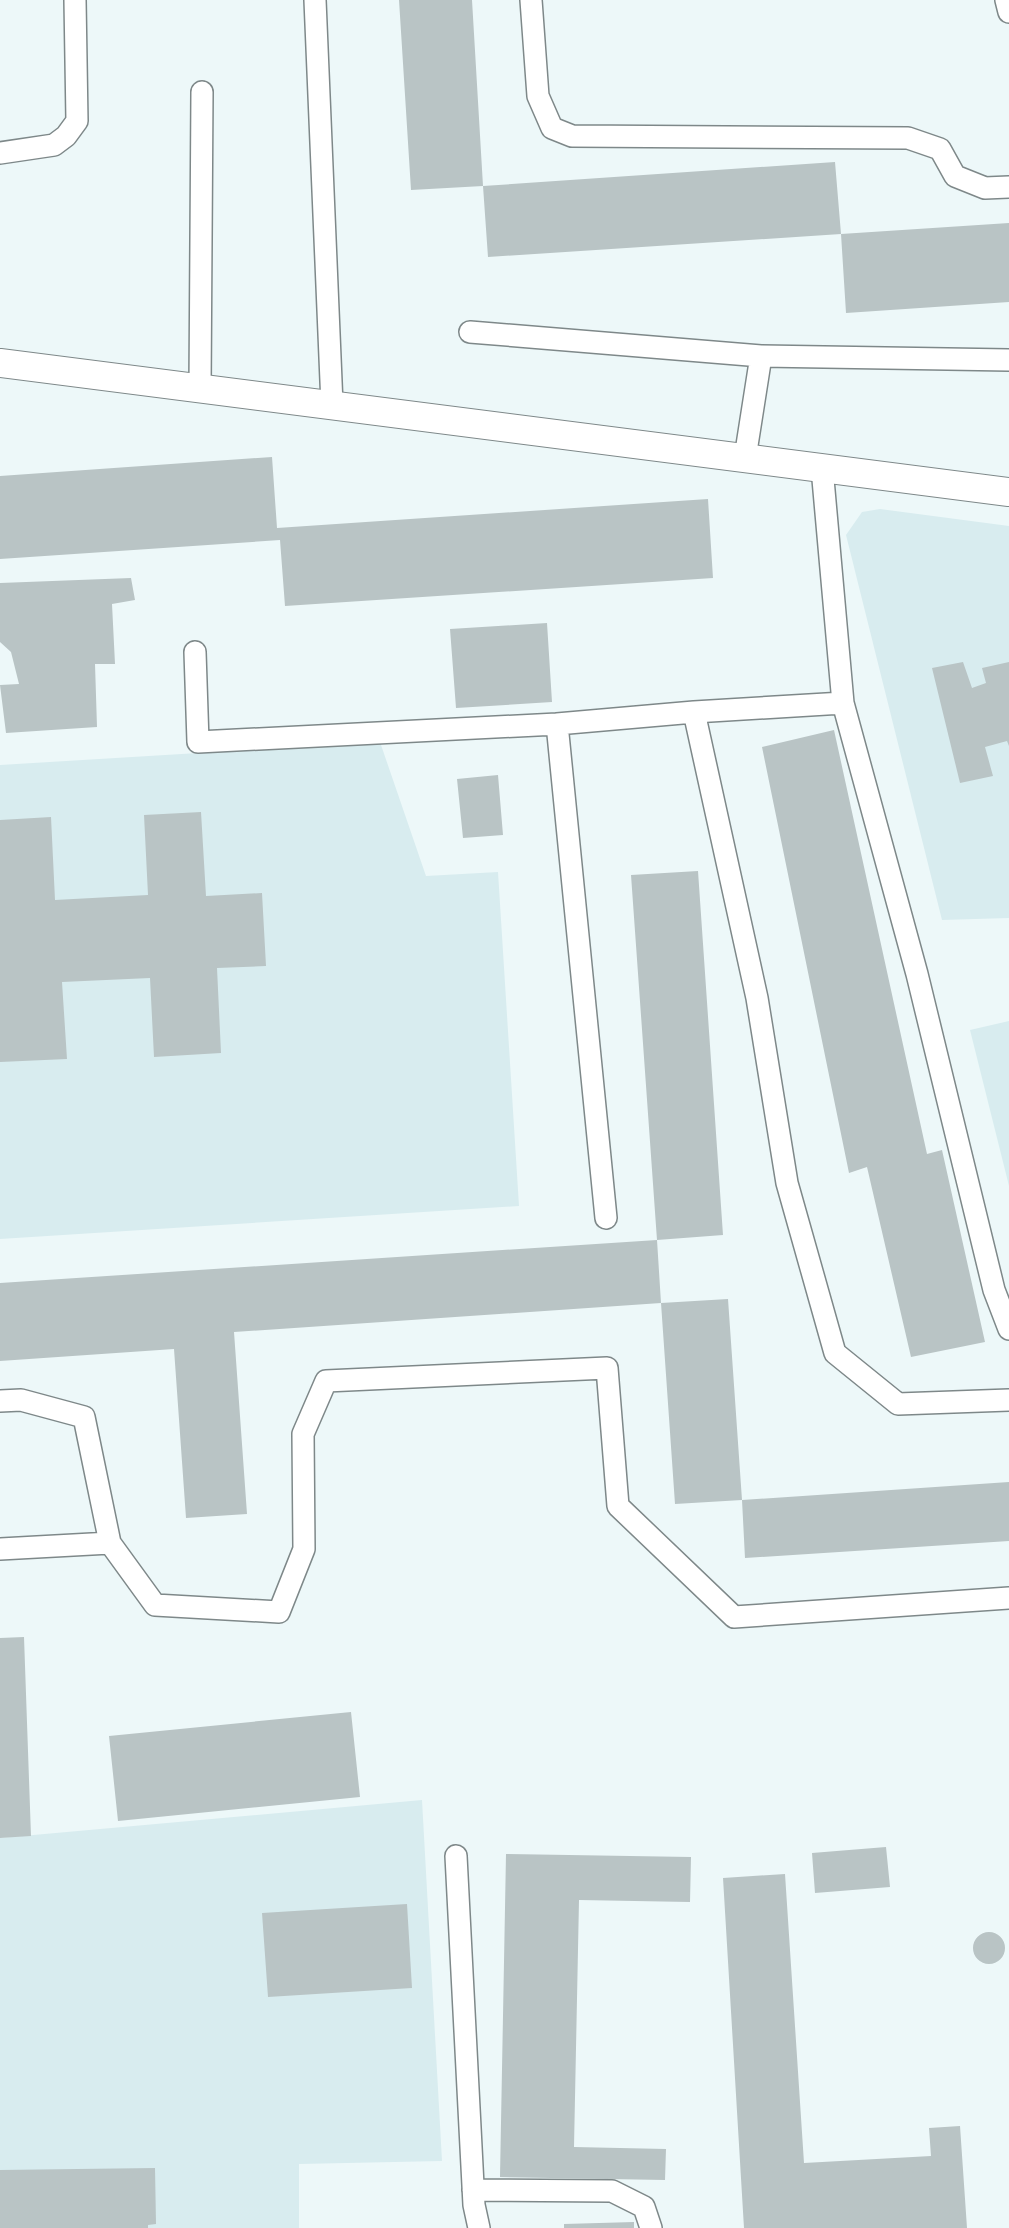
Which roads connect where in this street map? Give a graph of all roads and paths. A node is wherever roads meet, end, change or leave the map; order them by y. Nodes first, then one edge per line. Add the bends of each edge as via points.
1 (75, 0) edge
2 (315, 0) edge
3 (531, 0) edge
4 (1006, 0) edge
5 (1009, 12) edge
6 (202, 92) dead end
7 (0, 153) edge
8 (1009, 187) edge
9 (470, 332) dead end
10 (761, 356) junction
11 (1009, 360) edge
12 (0, 363) edge
13 (200, 388) junction
14 (332, 405) junction
15 (746, 458) junction
16 (822, 468) junction
17 (1009, 492) edge
18 (195, 652) dead end
19 (843, 703) junction
20 (694, 712) junction
21 (558, 724) junction
22 (606, 1218) dead end
23 (1009, 1329) edge
24 (1009, 1400) edge
25 (0, 1401) edge
26 (110, 1543) junction
27 (0, 1549) edge
28 (1009, 1598) edge
29 (456, 1856) dead end
30 (473, 2190) junction
31 (479, 2228) edge
32 (651, 2228) edge

1 - 7 lane via 77,121 54,145
2 - 14 lane
3 - 8 lane via 538,96 552,128 572,136 908,138 940,149 956,176 985,188
4 - 5 lane
6 - 13 lane
9 - 10 lane
10 - 11 lane
10 - 15 lane
12 - 13 street
13 - 14 street
14 - 15 street
15 - 16 street
16 - 17 street
16 - 19 lane
18 - 21 lane via 198,742
19 - 20 lane
19 - 23 lane via 917,974 994,1290
20 - 21 lane
20 - 24 lane via 757,998 787,1183 835,1353 898,1404
21 - 22 lane
25 - 26 lane via 21,1400 84,1417
26 - 27 lane
26 - 28 lane via 154,1605 279,1612 304,1549 304,1434 326,1381 607,1368 618,1506 734,1617
29 - 30 lane
30 - 31 lane
30 - 32 lane via 612,2191 644,2207

